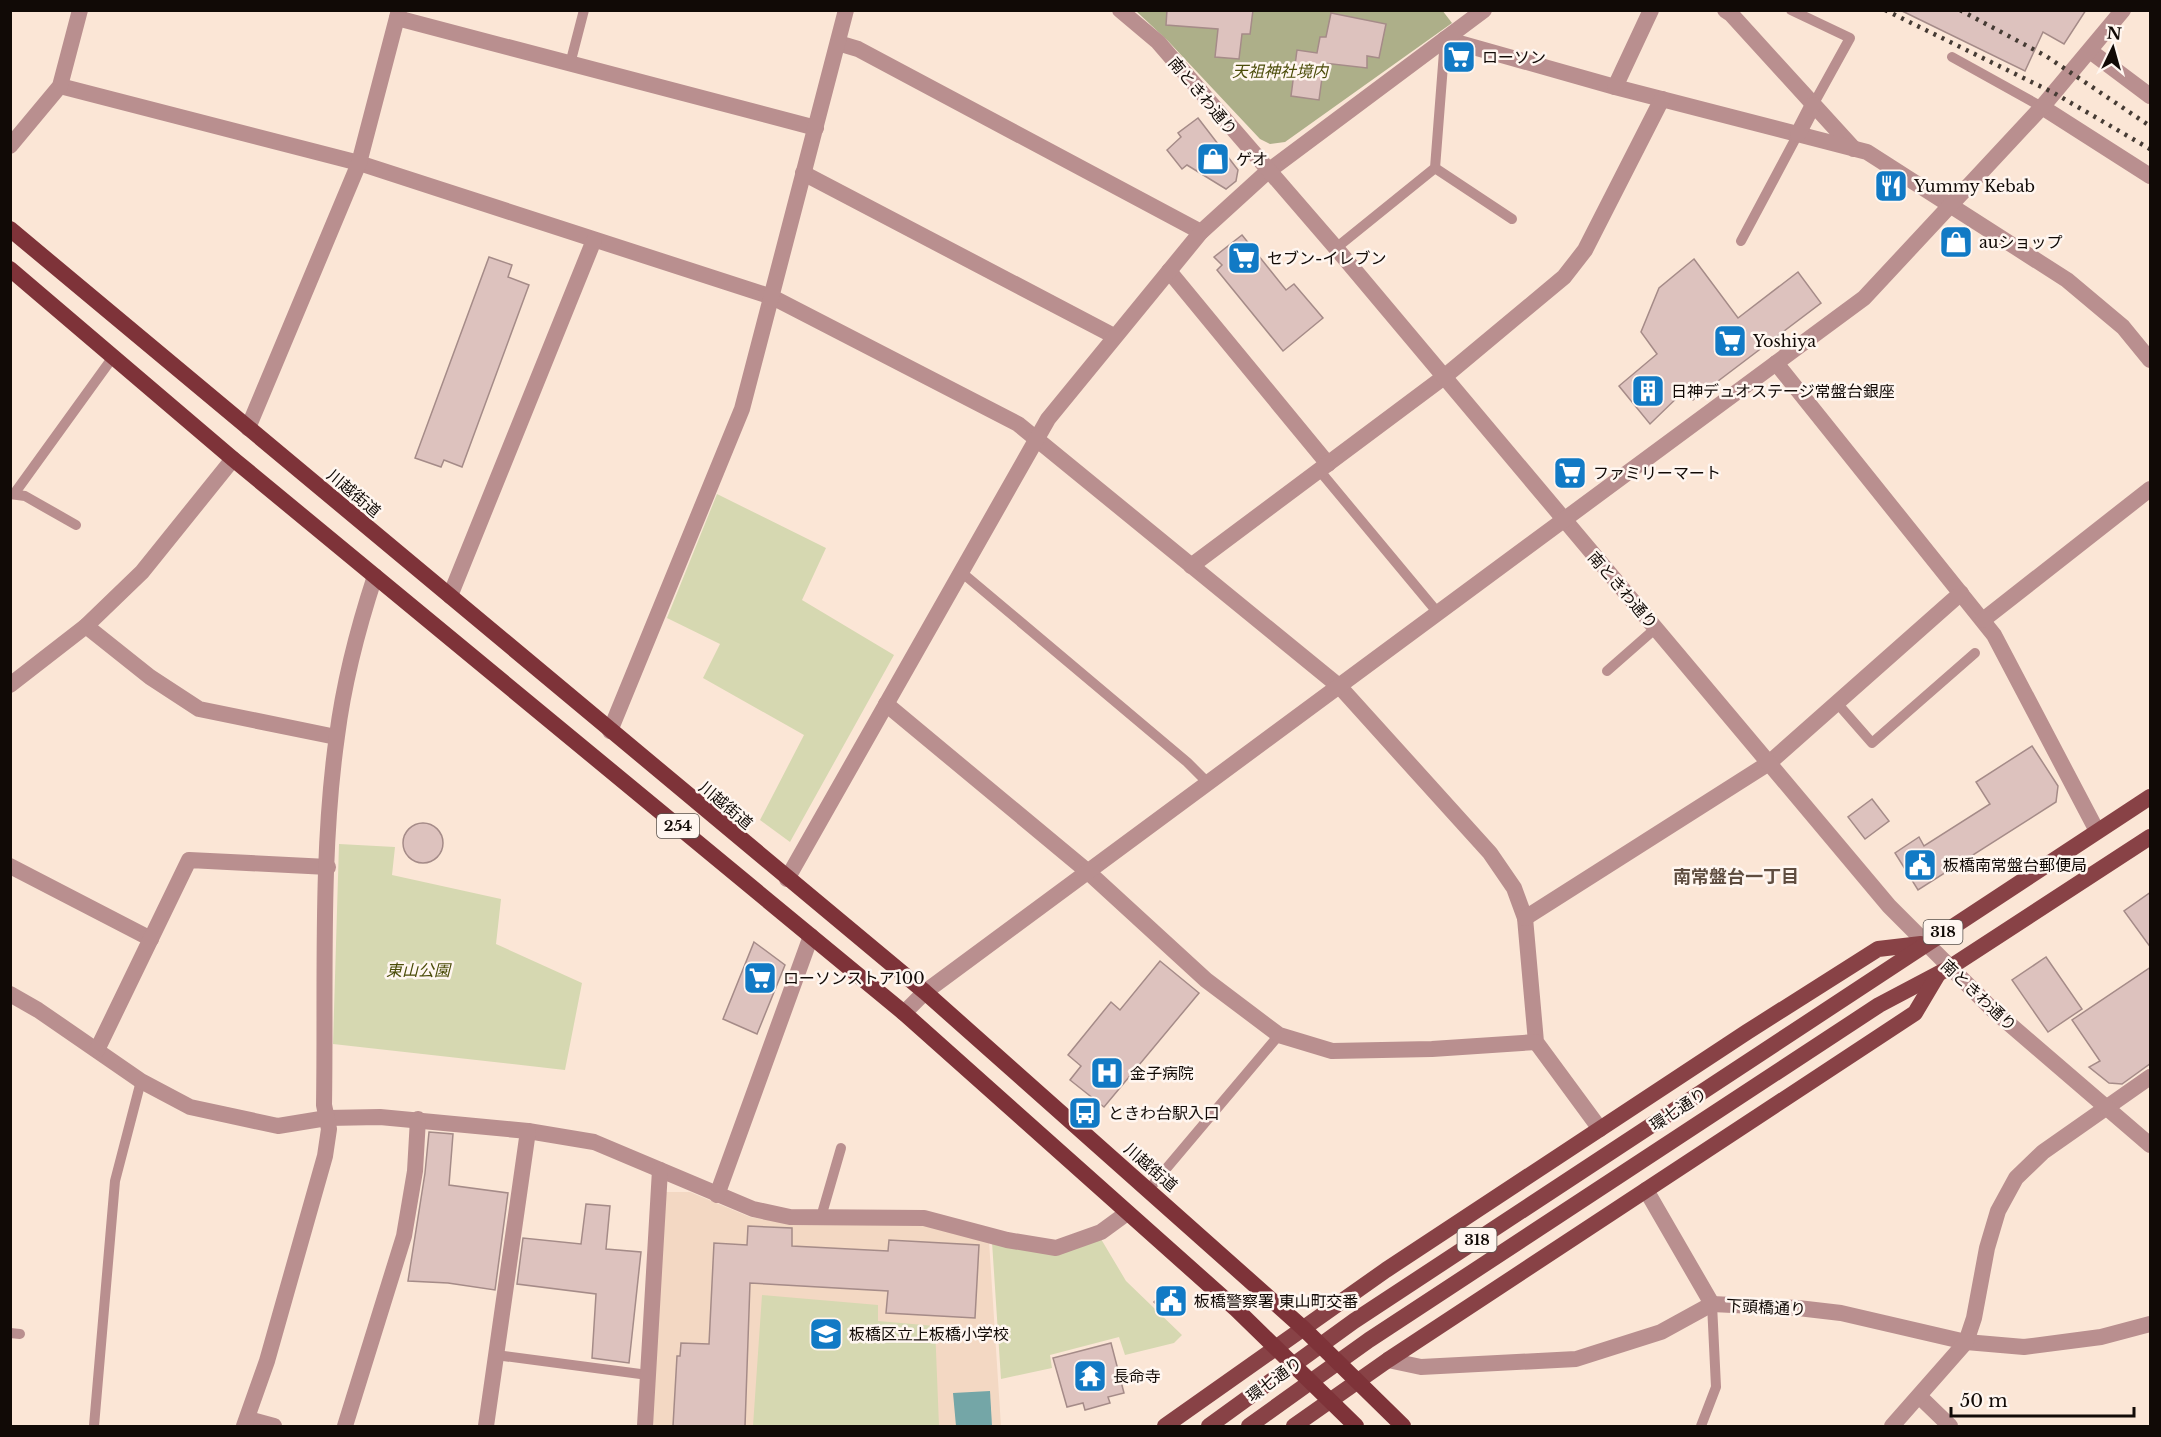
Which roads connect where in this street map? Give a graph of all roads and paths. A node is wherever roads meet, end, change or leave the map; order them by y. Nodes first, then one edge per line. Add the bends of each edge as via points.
1 (80, 10) edge
2 (584, 10) edge
3 (846, 10) edge
4 (1120, 10) edge
5 (1484, 10) edge
6 (1651, 10) edge
7 (1791, 10) edge
8 (2123, 10) edge
9 (1730, 12) edge
10 (398, 14) edge
11 (1445, 39) junction
12 (838, 43) junction
13 (2090, 51) junction
14 (1952, 57) dead end
15 (570, 64) junction
16 (60, 86) junction
17 (1615, 87) junction
18 (2151, 96) edge
19 (1662, 99) junction
20 (1813, 105) junction
21 (2042, 107) junction
22 (816, 128) junction
23 (1798, 134) junction
24 (10, 146) edge
25 (1854, 149) junction
26 (359, 163) junction
27 (1435, 168) junction
28 (1267, 172) junction
29 (803, 173) junction
30 (2151, 176) edge
31 (1950, 207) junction
32 (1512, 219) dead end
33 (10, 229) edge
34 (1201, 232) junction
35 (594, 240) junction
36 (1742, 241) dead end
37 (1336, 249) junction
38 (10, 270) edge
39 (1169, 271) junction
40 (772, 297) junction
41 (1114, 336) junction
42 (113, 357) junction
43 (2151, 360) edge
44 (1776, 363) junction
45 (1444, 377) junction
46 (248, 428) junction
47 (1035, 438) junction
48 (233, 459) junction
49 (1324, 467) junction
50 (2151, 489) edge
51 (12, 494) edge
52 (1564, 519) junction
53 (76, 525) dead end
54 (1191, 566) junction
55 (960, 571) junction
56 (375, 576) junction
57 (1961, 593) junction
58 (450, 596) junction
59 (1438, 614) junction
60 (1983, 620) junction
61 (87, 626) junction
62 (1656, 628) junction
63 (1975, 653) dead end
64 (1606, 671) dead end
65 (11, 683) edge
66 (1340, 687) junction
67 (1837, 703) junction
68 (886, 704) junction
69 (610, 731) junction
70 (336, 737) junction
71 (1769, 763) junction
72 (1208, 783) junction
73 (2151, 789) edge
74 (2143, 801) edge
75 (2097, 831) junction
76 (2151, 837) edge
77 (10, 866) edge
78 (328, 867) junction
79 (1087, 871) junction
80 (787, 879) junction
81 (1525, 918) junction
82 (811, 936) junction
83 (151, 939) junction
84 (1924, 944) junction
85 (1943, 972) junction
86 (925, 992) junction
87 (10, 994) edge
88 (904, 1013) junction
89 (1279, 1035) junction
90 (1536, 1042) junction
91 (97, 1050) junction
92 (2151, 1077) edge
93 (141, 1081) junction
94 (2107, 1107) junction
95 (327, 1118) junction
96 (418, 1119) junction
97 (1600, 1129) junction
98 (528, 1131) junction
99 (2151, 1145) edge
100 (841, 1148) dead end
101 (660, 1170) junction
102 (1149, 1189) junction
103 (1646, 1190) junction
104 (717, 1195) junction
105 (1127, 1213) junction
106 (821, 1217) junction
107 (1712, 1304) junction
108 (2151, 1324) edge
109 (1303, 1328) junction
110 (1966, 1342) junction
111 (1276, 1347) junction
112 (496, 1355) junction
113 (1388, 1360) junction
114 (648, 1375) junction
115 (1357, 1381) junction
116 (1919, 1396) junction
117 (1330, 1400) junction
118 (246, 1423) edge
119 (94, 1426) edge
120 (274, 1426) edge
121 (345, 1426) edge
122 (486, 1426) edge
123 (645, 1426) edge
124 (1165, 1426) edge
125 (1209, 1426) edge
126 (1249, 1426) edge
127 (1294, 1426) edge
128 (1356, 1426) edge
129 (1403, 1426) edge
130 (1701, 1426) edge
131 (1892, 1426) edge
132 (1950, 1426) edge

1 - 16 street
2 - 15 lane
3 - 12 street
4 - 28 street, 南ときわ通り via 1158,42
5 - 11 street
6 - 17 street
7 - 20 lane via 1850,38
8 - 13 street
9 - 20 street
10 - 15 street
10 - 26 street
11 - 17 street
11 - 27 lane
11 - 28 street
12 - 22 street
12 - 34 street via 858,49
13 - 18 street
13 - 21 street
14 - 21 lane
15 - 22 street
16 - 24 street
16 - 26 street
17 - 19 street
19 - 23 street
19 - 45 street via 1585,250 1564,277
20 - 23 street
20 - 25 street
21 - 30 street
21 - 31 street
22 - 29 street
23 - 25 street
23 - 36 lane
25 - 31 street via 1867,152
26 - 35 street
26 - 46 street
27 - 32 lane
27 - 37 lane
28 - 34 street
28 - 37 street, 南ときわ通り
29 - 40 street
29 - 41 street
31 - 43 street via 2067,280 2123,327
31 - 44 street via 1864,298
33 - 46 highway, 川越街道 / 254
34 - 39 street
35 - 40 street
35 - 58 street
37 - 45 street, 南ときわ通り
38 - 42 highway, 254
39 - 41 street
39 - 49 street
40 - 47 street via 1018,424
40 - 69 street via 742,410
41 - 47 street
42 - 48 highway, 254
42 - 51 lane
44 - 52 street
44 - 57 street
45 - 49 street
45 - 52 street, 南ときわ通り
46 - 58 highway, 川越街道 / 254
47 - 54 street
47 - 55 street
48 - 56 highway, 254
48 - 61 street via 142,572
49 - 54 street
49 - 59 lane
50 - 60 street
51 - 53 lane via 25,496
52 - 59 street
52 - 62 street, 南ときわ通り
54 - 66 street
55 - 68 street
55 - 72 lane
56 - 70 street via 348,670
56 - 82 highway, 254
57 - 60 street
57 - 67 street
58 - 69 highway, 川越街道 / 254
59 - 66 street
60 - 75 street
61 - 65 street
61 - 70 street via 150,677 200,710
62 - 64 lane
62 - 71 street, 南ときわ通り
63 - 67 lane via 1872,743
66 - 72 street
66 - 81 street via 1490,854 1514,888
67 - 71 street
68 - 79 street
68 - 80 street
69 - 80 highway, 川越街道 / 254
70 - 78 street
71 - 81 street
71 - 84 street, 南ときわ通り
72 - 79 street
73 - 74 street
74 - 75 main road, 環七通り / 318
75 - 84 main road, 環七通り / 318
76 - 85 main road, 環七通り / 318
77 - 83 street
78 - 83 street via 189,860
78 - 95 street via 324,1106
79 - 86 street
79 - 89 street via 1206,980
80 - 86 highway, 川越街道 / 254
81 - 90 street
82 - 88 highway, 254
82 - 104 street
83 - 91 street
84 - 85 street, 南ときわ通り
84 - 97 main road via 1878,949
84 - 125 main road, 環七通り / 318 via 1354,1321
85 - 94 street, 南ときわ通り
85 - 103 main road via 1915,1013
85 - 126 main road, 環七通り / 318 via 1879,1005 1369,1340
86 - 88 street
86 - 102 highway, 川越街道 / 254
87 - 91 street
88 - 105 highway, 254
89 - 90 street via 1332,1051
89 - 102 lane
90 - 97 street
91 - 93 street
92 - 94 street
93 - 95 street via 190,1107 278,1126
93 - 119 lane via 115,1181
94 - 99 street, 南ときわ通り
94 - 110 street via 2043,1152 2016,1178 1998,1211
95 - 96 street
95 - 118 street via 325,1156
96 - 98 street
96 - 121 street via 415,1172 404,1236
97 - 109 main road
98 - 101 street via 594,1142
98 - 112 street
100 - 106 lane
101 - 104 street
101 - 114 street
102 - 109 highway, 川越街道 / 254
103 - 107 street
103 - 113 main road
104 - 106 street via 771,1213
105 - 106 street via 1101,1232 1056,1248 1007,1240 924,1218
105 - 111 highway, 254
107 - 110 street, 下頭橋通り via 1841,1312
107 - 113 street, 下頭橋通り via 1661,1332 1576,1359 1421,1367
107 - 130 lane via 1716,1387
108 - 110 street, 下頭橋通り via 2102,1337 2024,1347
109 - 111 main road
109 - 115 highway, 川越街道 / 254
110 - 116 street
111 - 117 highway, 254
111 - 124 main road
112 - 114 lane
112 - 122 street
113 - 115 main road
114 - 123 street
115 - 117 main road
115 - 129 highway, 川越街道 / 254
116 - 131 street
116 - 132 street
117 - 127 main road
117 - 128 highway, 254
118 - 120 street

